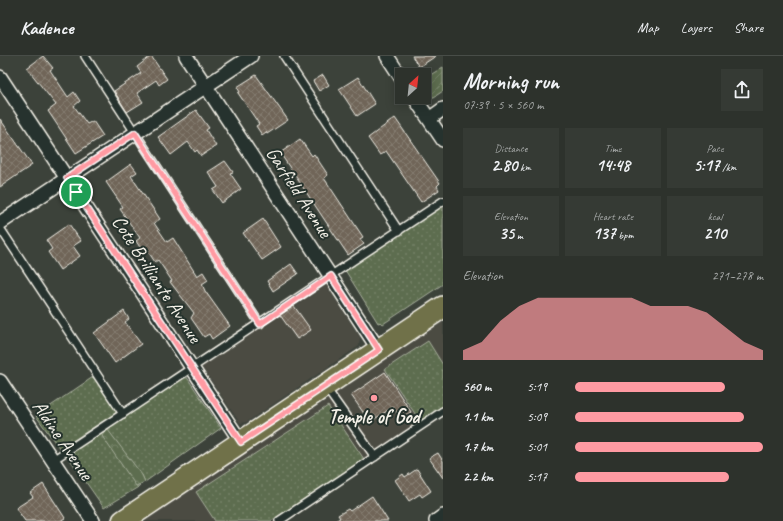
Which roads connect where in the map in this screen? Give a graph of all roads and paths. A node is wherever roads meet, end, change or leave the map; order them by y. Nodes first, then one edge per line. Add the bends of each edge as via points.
1 (85, 56) edge
2 (186, 56) edge
3 (251, 56) edge
4 (284, 56) edge
5 (387, 56) edge
6 (395, 68) edge
7 (0, 77) edge
8 (206, 86) junction
9 (419, 104) edge
10 (443, 109) edge
11 (429, 119) junction
12 (135, 133) junction
13 (443, 140) edge
14 (67, 178) junction
15 (443, 201) edge
16 (0, 223) edge
17 (0, 228) edge
18 (399, 231) junction
19 (331, 276) junction
20 (443, 307) edge
21 (260, 324) junction
22 (379, 350) junction
23 (193, 369) junction
24 (0, 380) edge
25 (325, 386) junction
26 (443, 411) edge
27 (123, 414) junction
28 (241, 442) junction
29 (375, 457) junction
30 (53, 460) junction
31 (443, 516) edge
32 (93, 521) edge
33 (123, 521) edge
34 (279, 521) edge
35 (436, 521) edge

1 - 12 lane
2 - 8 street, Garfield Avenue
3 - 8 street
4 - 18 lane
5 - 6 street
7 - 14 street, Cote Brilliante Avenue
8 - 12 street
8 - 19 street, Garfield Avenue
9 - 11 street
10 - 11 street
11 - 13 street
12 - 14 street
12 - 21 lane
14 - 16 street
14 - 23 street, Cote Brilliante Avenue
15 - 18 lane
17 - 27 lane
18 - 19 lane
19 - 21 lane
19 - 22 street, Garfield Avenue
20 - 22 main road
21 - 23 lane
22 - 25 main road
23 - 27 lane
23 - 28 street, Cote Brilliante Avenue
24 - 30 street, Aldine Avenue
25 - 28 main road
25 - 29 lane
26 - 29 lane
27 - 30 lane
28 - 33 main road
29 - 34 lane
30 - 32 street, Aldine Avenue
31 - 35 street

